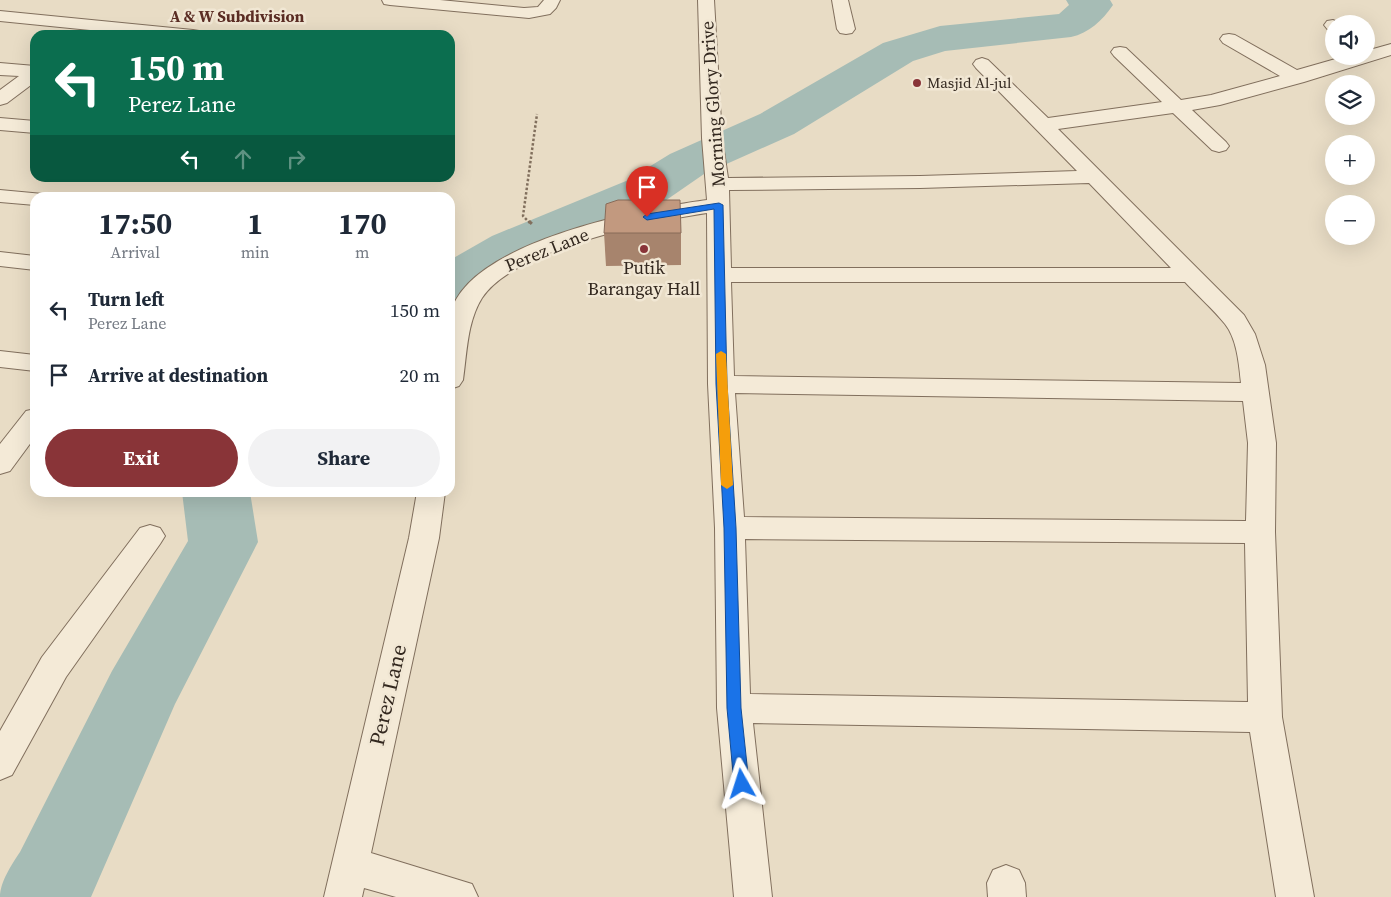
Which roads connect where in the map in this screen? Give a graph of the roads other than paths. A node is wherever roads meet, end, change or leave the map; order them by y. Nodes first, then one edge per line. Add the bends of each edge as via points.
1 (390, 0) edge
2 (552, 0) edge
3 (706, 0) edge
4 (840, 0) edge
5 (0, 16) edge
6 (24, 19) junction
7 (846, 29) dead end
8 (97, 30) edge
9 (0, 34) edge
10 (1229, 39) dead end
11 (1375, 45) edge
12 (1389, 50) edge
13 (1120, 52) dead end
14 (982, 64) dead end
15 (0, 69) edge
16 (30, 72) edge
17 (30, 76) edge
18 (1297, 78) junction
19 (0, 99) edge
20 (1178, 106) junction
21 (0, 124) edge
22 (1044, 125) junction
23 (30, 127) edge
24 (1219, 146) dead end
25 (716, 172) junction
26 (1095, 177) junction
27 (0, 196) edge
28 (30, 199) edge
29 (0, 259) edge
30 (30, 262) edge
31 (1192, 274) junction
32 (719, 275) junction
33 (455, 351) edge
34 (0, 359) edge
35 (30, 362) edge
36 (722, 384) junction
37 (1255, 392) junction
38 (30, 425) edge
39 (0, 464) edge
40 (430, 497) edge
41 (730, 528) junction
42 (1260, 532) junction
43 (150, 536) dead end
44 (734, 708) junction
45 (1265, 717) junction
46 (0, 764) edge
47 (346, 881) edge
48 (459, 897) edge
49 (753, 897) edge
50 (1295, 897) edge

1 - 2 street via 519,13 544,10 550,7
3 - 25 street, Morning Glory Drive
4 - 7 street
5 - 6 street
6 - 8 street
6 - 9 street
10 - 18 street
11 - 12 street
12 - 18 street
13 - 20 street
14 - 22 street
15 - 16 street
17 - 19 street
18 - 20 street via 1213,101
20 - 22 street
20 - 24 street
21 - 23 street
22 - 26 street
25 - 26 street, Perez Lane via 920,182
25 - 32 street, Morning Glory Drive
25 - 33 street, Perez Lane via 616,223 554,243 501,268 476,290 464,311
26 - 31 street
27 - 28 street
29 - 30 street
31 - 32 street
31 - 37 street via 1235,320 1243,334 1252,365
32 - 36 street, Morning Glory Drive
34 - 35 street
36 - 37 street
36 - 41 street, Morning Glory Drive
37 - 42 street via 1262,443
38 - 39 street
40 - 47 street, Perez Lane via 424,538
41 - 42 street
41 - 44 street, Morning Glory Drive
42 - 45 street
43 - 46 street via 54,667
44 - 45 street
44 - 49 street, Morning Glory Drive
45 - 50 street
47 - 48 street

